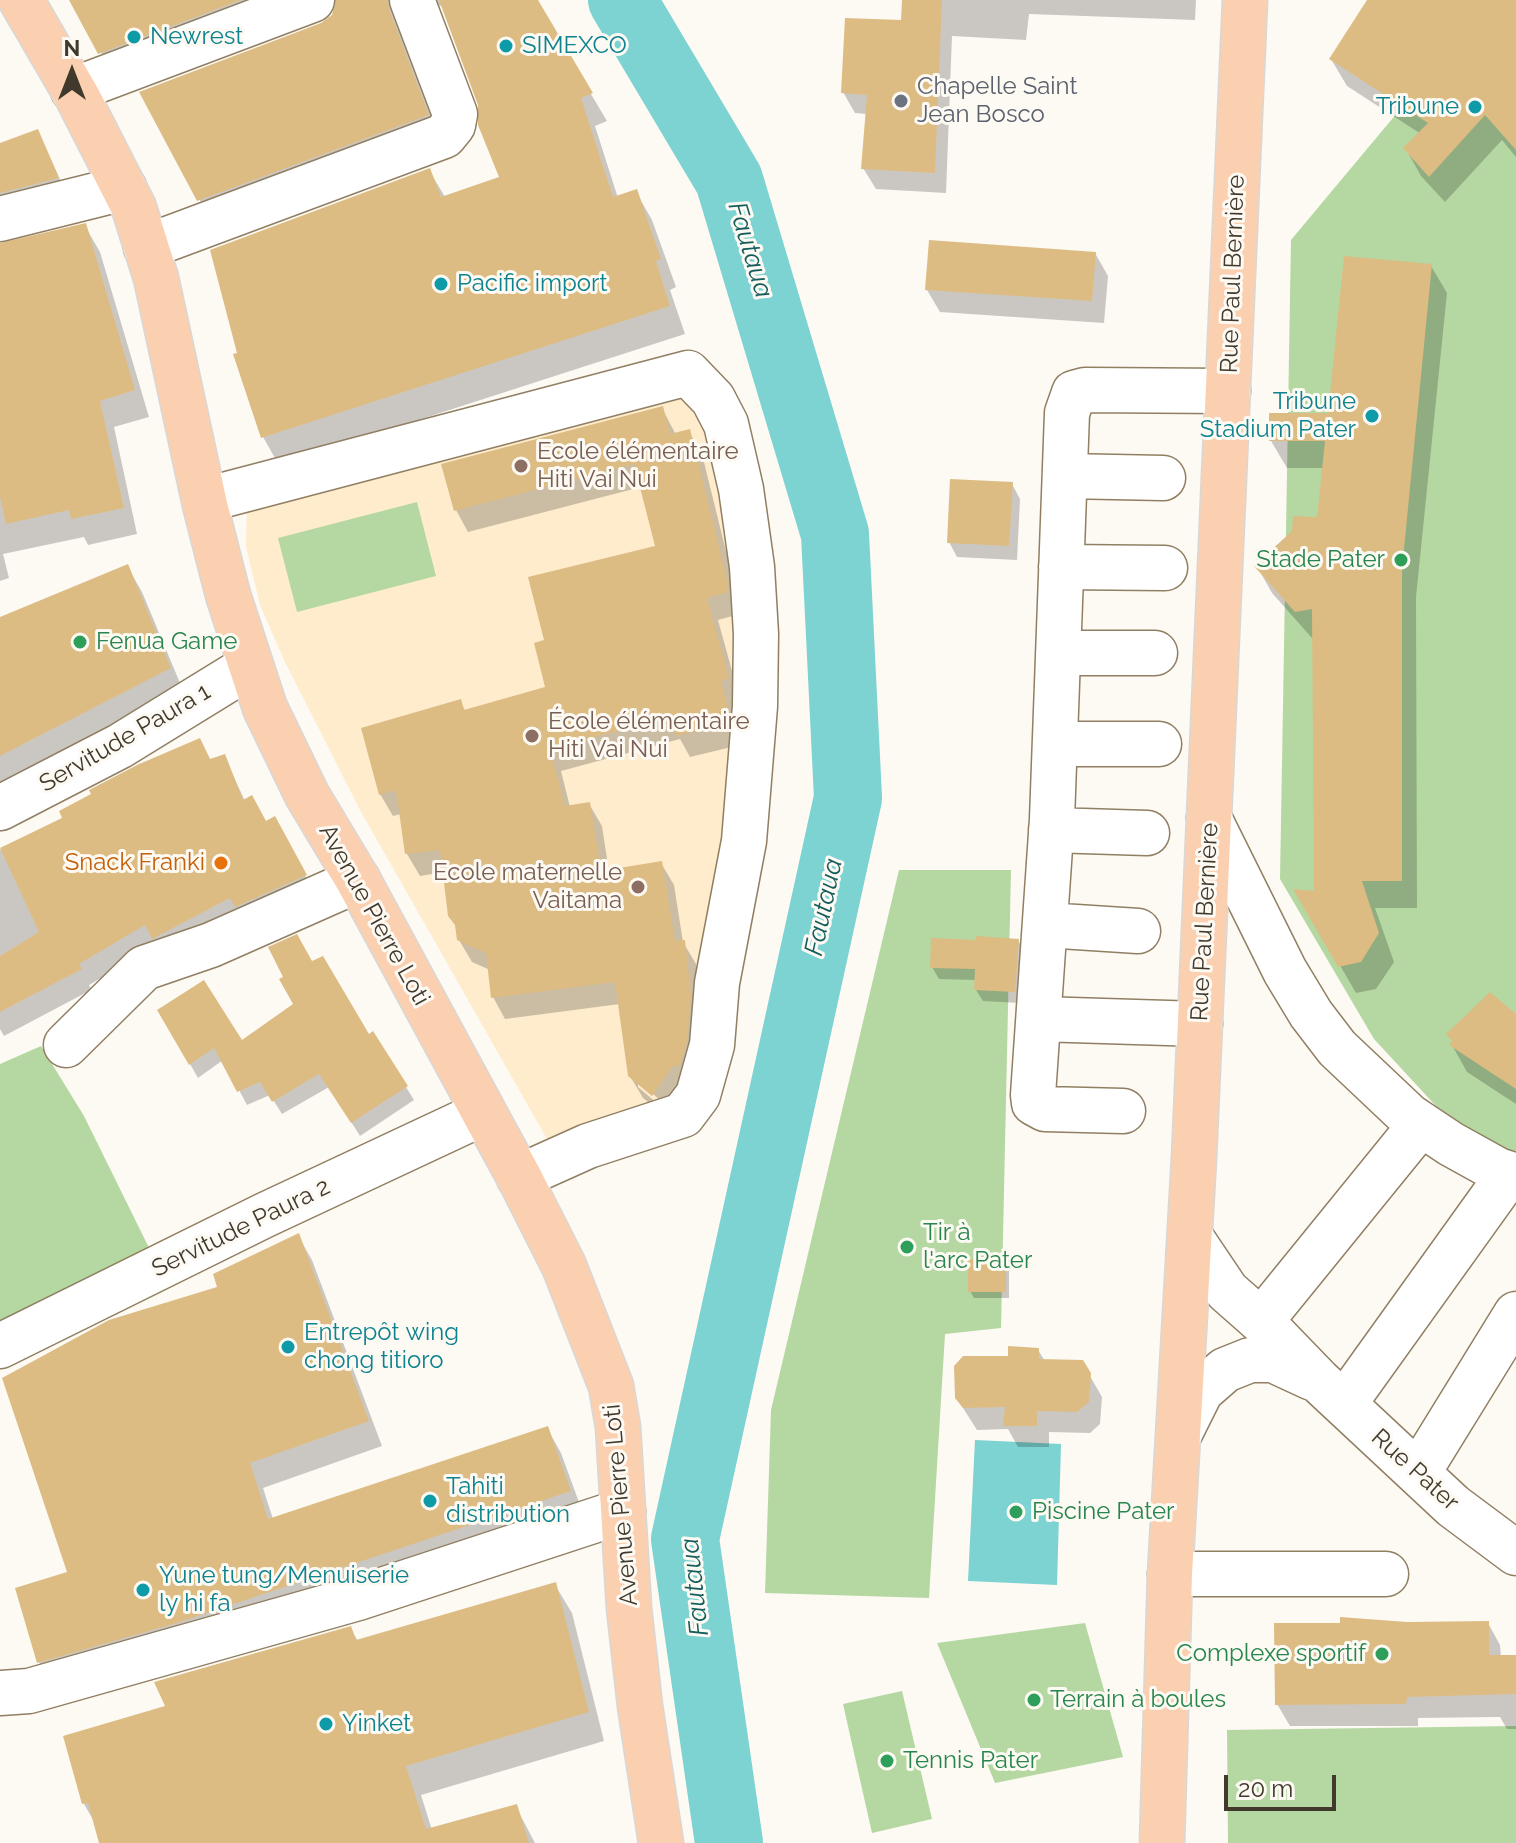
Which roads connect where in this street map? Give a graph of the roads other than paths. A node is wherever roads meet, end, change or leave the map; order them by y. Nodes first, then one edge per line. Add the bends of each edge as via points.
1 (21, 0) edge
2 (312, 0) edge
3 (412, 0) edge
4 (1245, 0) edge
5 (73, 90) junction
6 (124, 188) junction
7 (0, 219) edge
8 (146, 247) junction
9 (1228, 391) junction
10 (1065, 476) junction
11 (1163, 478) dead end
12 (205, 500) junction
13 (1061, 567) junction
14 (1165, 568) dead end
15 (1058, 653) junction
16 (1155, 653) dead end
17 (250, 666) junction
18 (1055, 744) junction
19 (1159, 744) dead end
20 (0, 808) edge
21 (1209, 818) junction
22 (1051, 830) junction
23 (1147, 833) dead end
24 (358, 880) junction
25 (1045, 925) junction
26 (1138, 931) dead end
27 (1039, 1019) junction
28 (1200, 1024) junction
29 (66, 1045) dead end
30 (1123, 1111) dead end
31 (483, 1113) junction
32 (1421, 1124) junction
33 (1512, 1175) edge
34 (519, 1177) junction
35 (1190, 1236) junction
36 (1516, 1314) edge
37 (1261, 1321) junction
38 (0, 1346) edge
39 (1331, 1393) junction
40 (1179, 1435) junction
41 (1418, 1473) junction
42 (623, 1511) junction
43 (1516, 1553) edge
44 (1170, 1574) junction
45 (1386, 1574) dead end
46 (0, 1693) edge
47 (661, 1843) edge
48 (1162, 1843) edge

1 - 5 main road, Avenue Pierre Loti
2 - 5 street
3 - 8 street via 455,114 444,136
4 - 9 main road, Rue Paul Bernière
5 - 6 main road, Avenue Pierre Loti
6 - 7 street
6 - 8 main road, Avenue Pierre Loti
8 - 12 main road, Avenue Pierre Loti
9 - 10 street via 1074,393 1067,413
9 - 21 main road, Rue Paul Bernière
10 - 11 street
10 - 13 street
12 - 17 main road, Avenue Pierre Loti
12 - 34 street via 688,373 713,399 726,424 752,567 755,706 744,841 717,983 712,1045 698,1095 683,1115 588,1146
13 - 14 street
13 - 15 street
15 - 16 street
15 - 18 street
17 - 20 street, Servitude Paura 1 via 120,746
17 - 24 main road, Avenue Pierre Loti via 301,783
18 - 19 street
18 - 22 street
21 - 28 main road, Rue Paul Bernière
21 - 32 street via 1311,1014 1337,1048
22 - 23 street
22 - 25 street
24 - 29 street via 211,945 144,968
24 - 31 main road, Avenue Pierre Loti
25 - 26 street
25 - 27 street
27 - 28 street
27 - 30 street via 1034,1103 1045,1109
28 - 35 main road, Rue Paul Bernière
31 - 34 main road, Avenue Pierre Loti
31 - 38 street, Servitude Paura 2
32 - 33 street
32 - 37 street
33 - 39 street
34 - 42 main road, Avenue Pierre Loti via 564,1266 611,1386
35 - 37 street, Rue Pater via 1227,1291
35 - 40 main road, Rue Paul Bernière
36 - 41 street
37 - 39 street, Rue Pater
39 - 40 street, Rue Pater via 1273,1360 1250,1360 1225,1370 1201,1391
39 - 41 street, Rue Pater
40 - 44 main road, Rue Paul Bernière
41 - 43 street, Rue Pater
42 - 46 street via 358,1598 29,1691
42 - 47 main road, Avenue Pierre Loti via 638,1692
44 - 45 street
44 - 48 main road, Rue Paul Bernière

